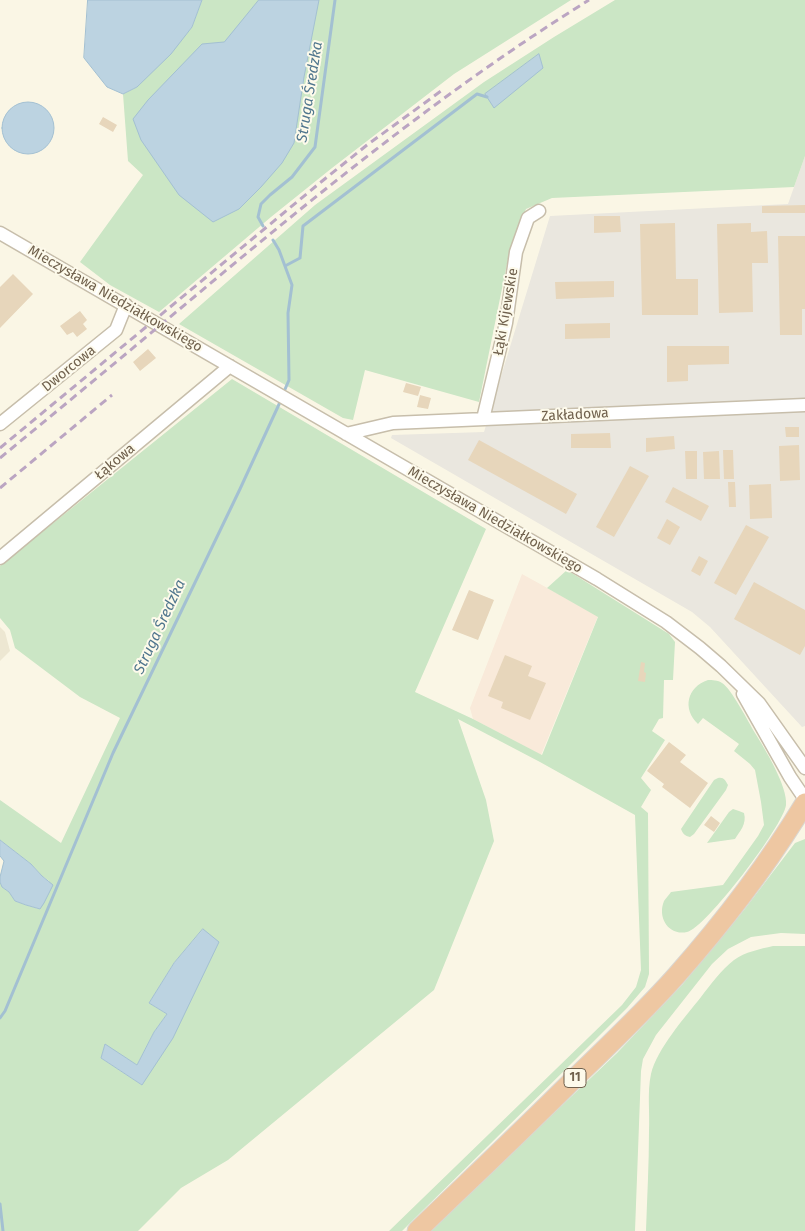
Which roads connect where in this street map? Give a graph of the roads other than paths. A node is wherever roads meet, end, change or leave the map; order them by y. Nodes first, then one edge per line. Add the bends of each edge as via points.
1 (539, 211) dead end
2 (0, 233) edge
3 (126, 305) junction
4 (230, 366) junction
5 (805, 405) edge
6 (483, 419) junction
7 (0, 424) edge
8 (346, 434) junction
9 (0, 558) edge
10 (736, 681) junction
11 (786, 743) junction
12 (805, 748) edge
13 (805, 768) edge
14 (805, 801) edge
15 (805, 833) edge
16 (784, 837) junction
17 (417, 1231) edge

1 - 6 street, Łąki Kijewskie via 528,218 516,252 506,323
2 - 3 street, Mieczysława Niedziałkowskiego
3 - 4 street, Mieczysława Niedziałkowskiego
3 - 7 street, Dworcowa via 116,330
4 - 8 street, Mieczysława Niedziałkowskiego
4 - 9 street, Łąkowa
5 - 6 street, Zakładowa
6 - 8 street, Zakładowa via 393,423
8 - 10 street, Mieczysława Niedziałkowskiego via 642,606 689,639
10 - 11 street, Mieczysława Niedziałkowskiego via 759,703
10 - 14 street, Mieczysława Niedziałkowskiego
11 - 12 street
11 - 13 street, Mieczysława Niedziałkowskiego
14 - 16 highway, 11
15 - 16 highway
16 - 17 highway, 11 via 741,896 654,1000

